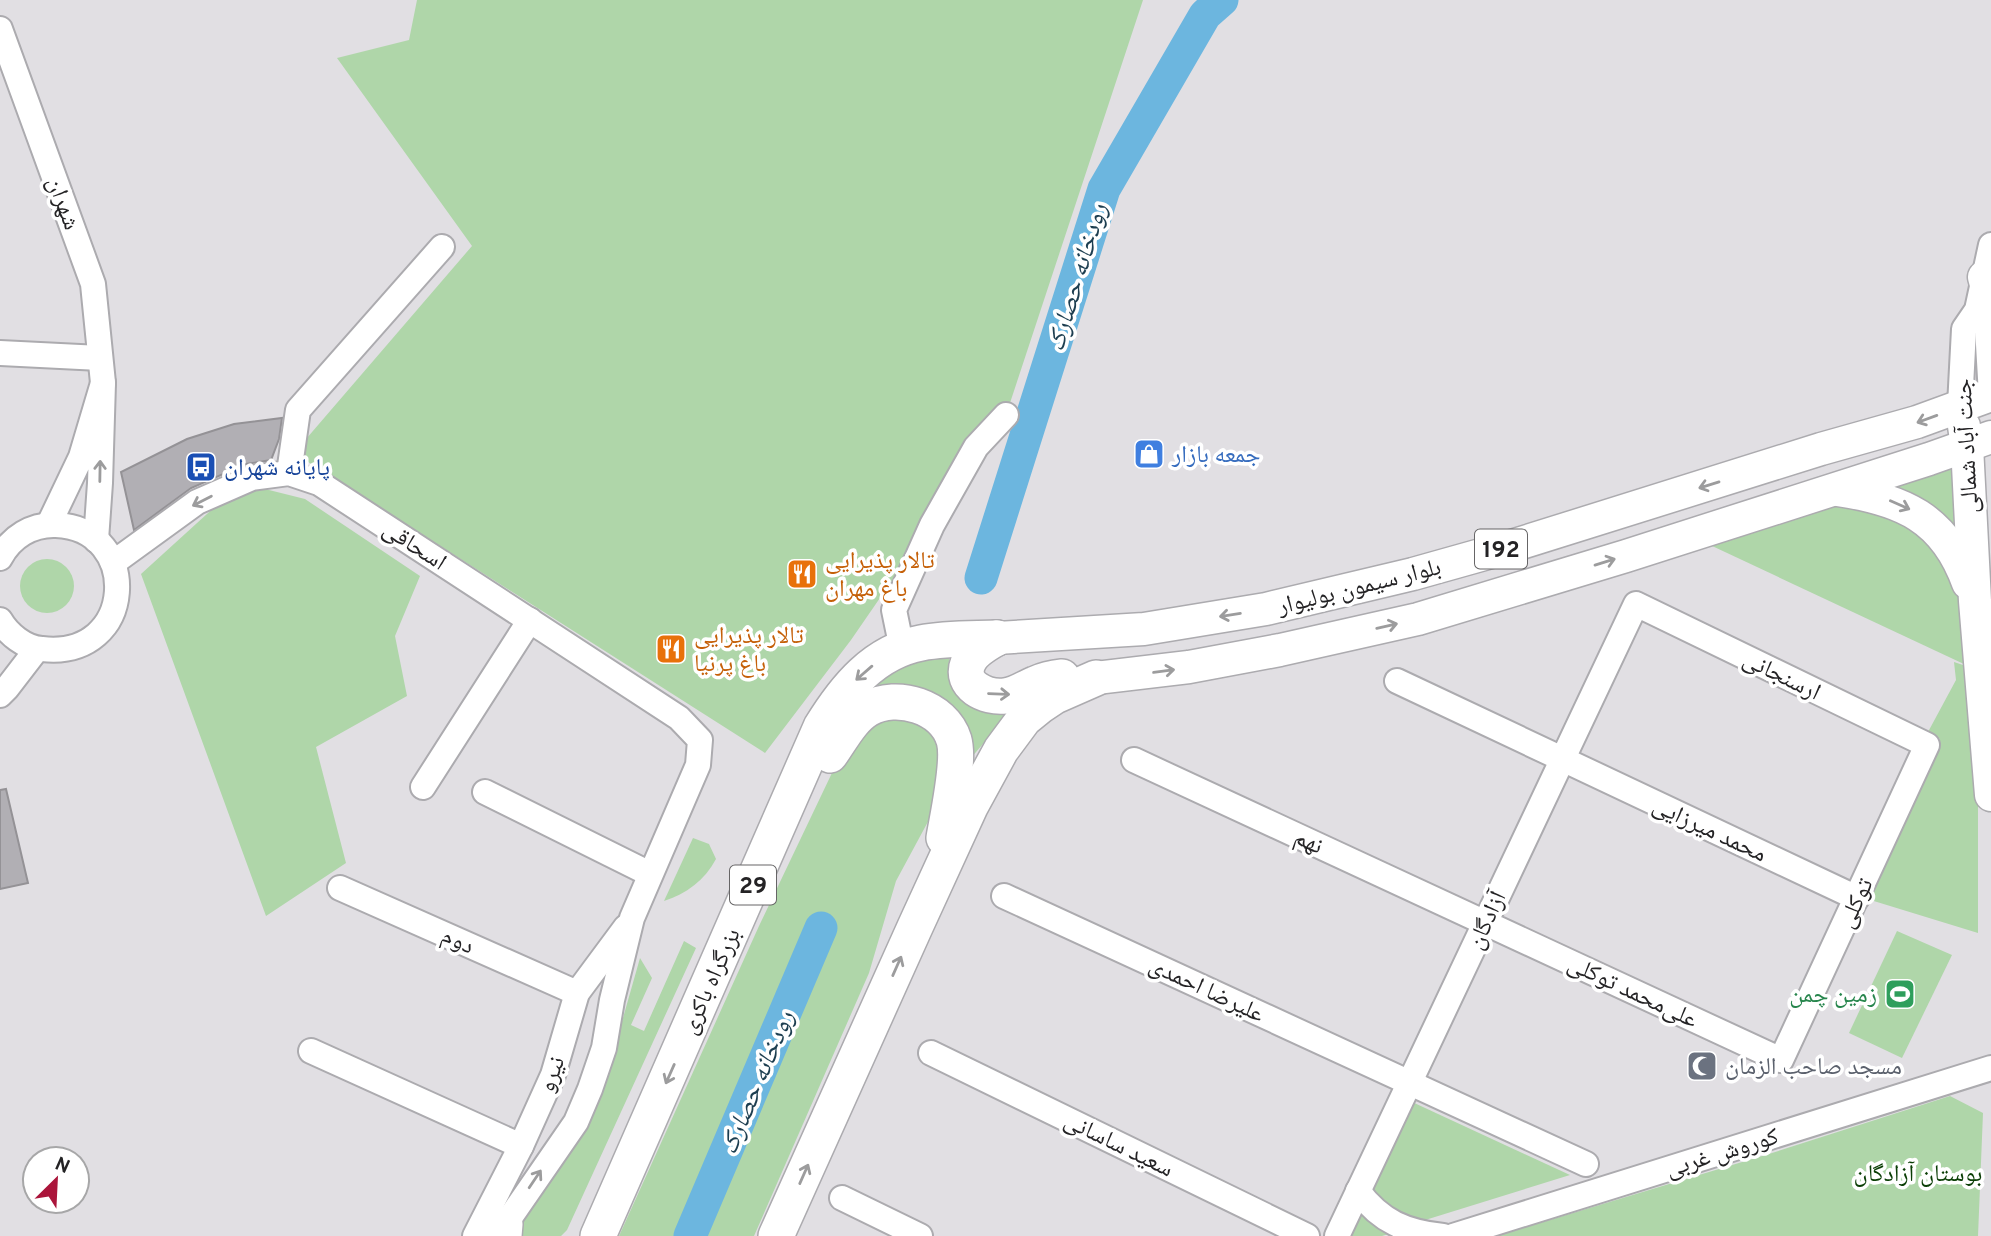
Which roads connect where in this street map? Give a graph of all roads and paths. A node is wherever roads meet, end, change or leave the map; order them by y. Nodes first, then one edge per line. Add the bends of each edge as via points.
1 (0, 29) edge
2 (1991, 245) edge
3 (442, 247) dead end
4 (1984, 297) edge
5 (0, 353) edge
6 (101, 370) junction
7 (1991, 396) edge
8 (1961, 406) junction
9 (1006, 415) dead end
10 (1979, 441) edge
11 (289, 473) junction
12 (1834, 489) junction
13 (49, 524) junction
14 (96, 540) junction
15 (2, 550) edge
16 (113, 563) junction
17 (1975, 601) junction
18 (1636, 604) joint
19 (530, 620) junction
20 (1, 626) edge
21 (997, 638) junction
22 (37, 649) junction
23 (902, 649) junction
24 (1096, 678) junction
25 (1397, 681) dead end
26 (0, 695) edge
27 (700, 740) joint
28 (1927, 745) joint
29 (1563, 759) junction
30 (1134, 760) dead end
31 (423, 788) dead end
32 (485, 792) dead end
33 (1991, 795) edge
34 (650, 874) junction
35 (757, 875) junction
36 (939, 875) junction
37 (340, 887) dead end
38 (1004, 896) dead end
39 (1857, 898) junction
40 (632, 918) junction
41 (1485, 923) junction
42 (577, 993) junction
43 (311, 1051) dead end
44 (932, 1053) dead end
45 (1781, 1060) joint
46 (1991, 1068) edge
47 (552, 1075) junction
48 (1410, 1082) junction
49 (590, 1088) junction
50 (521, 1146) junction
51 (1586, 1164) dead end
52 (1358, 1191) junction
53 (842, 1198) dead end
54 (495, 1233) edge
55 (598, 1236) edge
56 (776, 1236) edge
57 (920, 1236) edge
58 (1307, 1236) edge
59 (1337, 1236) edge
60 (1443, 1236) edge
61 (1453, 1236) edge

1 - 6 street, شهران via 93,284
2 - 4 street, جنت آباد شمالی
3 - 11 street via 298,410
4 - 7 street, جنت آباد شمالی
4 - 8 street, جنت آباد شمالی via 1964,329
5 - 6 street
6 - 13 street via 81,457
14 -> 6 street
7 - 8 main road, بلوار سیمون بولیوار / 192
8 - 10 main road, جنت آباد شمالی
8 -> 21 main road, بلوار سیمون بولیوار / 192 via 1413,574 1266,609 1144,629
9 - 23 street via 976,447 910,573 894,610
10 - 12 main road, بلوار سیمون بولیوار / 192
10 - 17 main road, جنت آباد شمالی
11 -> 16 street, اسحاقی via 252,478 197,502
11 - 19 street, اسحاقی via 319,483
12 -> 17 main road via 1885,499 1914,512 1938,531 1962,564
24 -> 12 main road, بلوار سیمون بولیوار / 192 via 1189,667 1418,619
13 - 14 street via 82,530
13 - 15 street via 29,529
14 - 16 street
16 - 22 street via 116,603 95,637 77,647
17 - 33 main road, جنت آباد شمالی
18 - 28 street, ارسنجانی
18 - 29 street, آزادگان
19 - 27 street, اسحاقی via 680,718
19 - 31 street
20 - 22 street
21 - 23 highway, بزرگراه باکری / 29 via 941,640
21 -> 24 highway via 969,662 966,675 979,691 1006,696 1049,678
22 - 26 street
23 -> 35 highway, بزرگراه باکری / 29 via 865,670 821,727
24 - 36 highway via 1048,701 1012,734 970,807
25 - 29 street, محمد میرزایی
27 - 34 street, نیرو via 698,765
28 - 39 street, توکلی
29 - 39 street, محمد میرزایی
29 - 41 street, آزادگان
30 - 41 street, نهم
32 - 34 street
34 - 40 street, نیرو
35 - 36 highway via 855,718 869,708 896,701 932,712 954,739 955,769
35 -> 55 highway, بزرگراه باکری / 29
56 -> 36 highway
37 - 42 street, دوم
38 - 48 street, علیرضا احمدی
39 - 45 street, توکلی
40 - 42 street, نیرو
40 - 49 street, نیرو via 604,1048
41 - 45 street, علی‌محمد توکلی
41 - 48 street, آزادگان
42 - 47 street, نیرو
43 - 50 street
44 - 58 street, سعید ساسانی
46 - 61 street, کوروش غربی
47 - 49 street via 570,1072
47 - 50 street, نیرو
48 - 51 street
48 - 52 street, آزادگان
54 -> 49 street, نیرو via 576,1122
50 - 54 street, نیرو
52 - 59 street, آزادگان
52 - 60 street via 1381,1216 1398,1226
53 - 57 street

